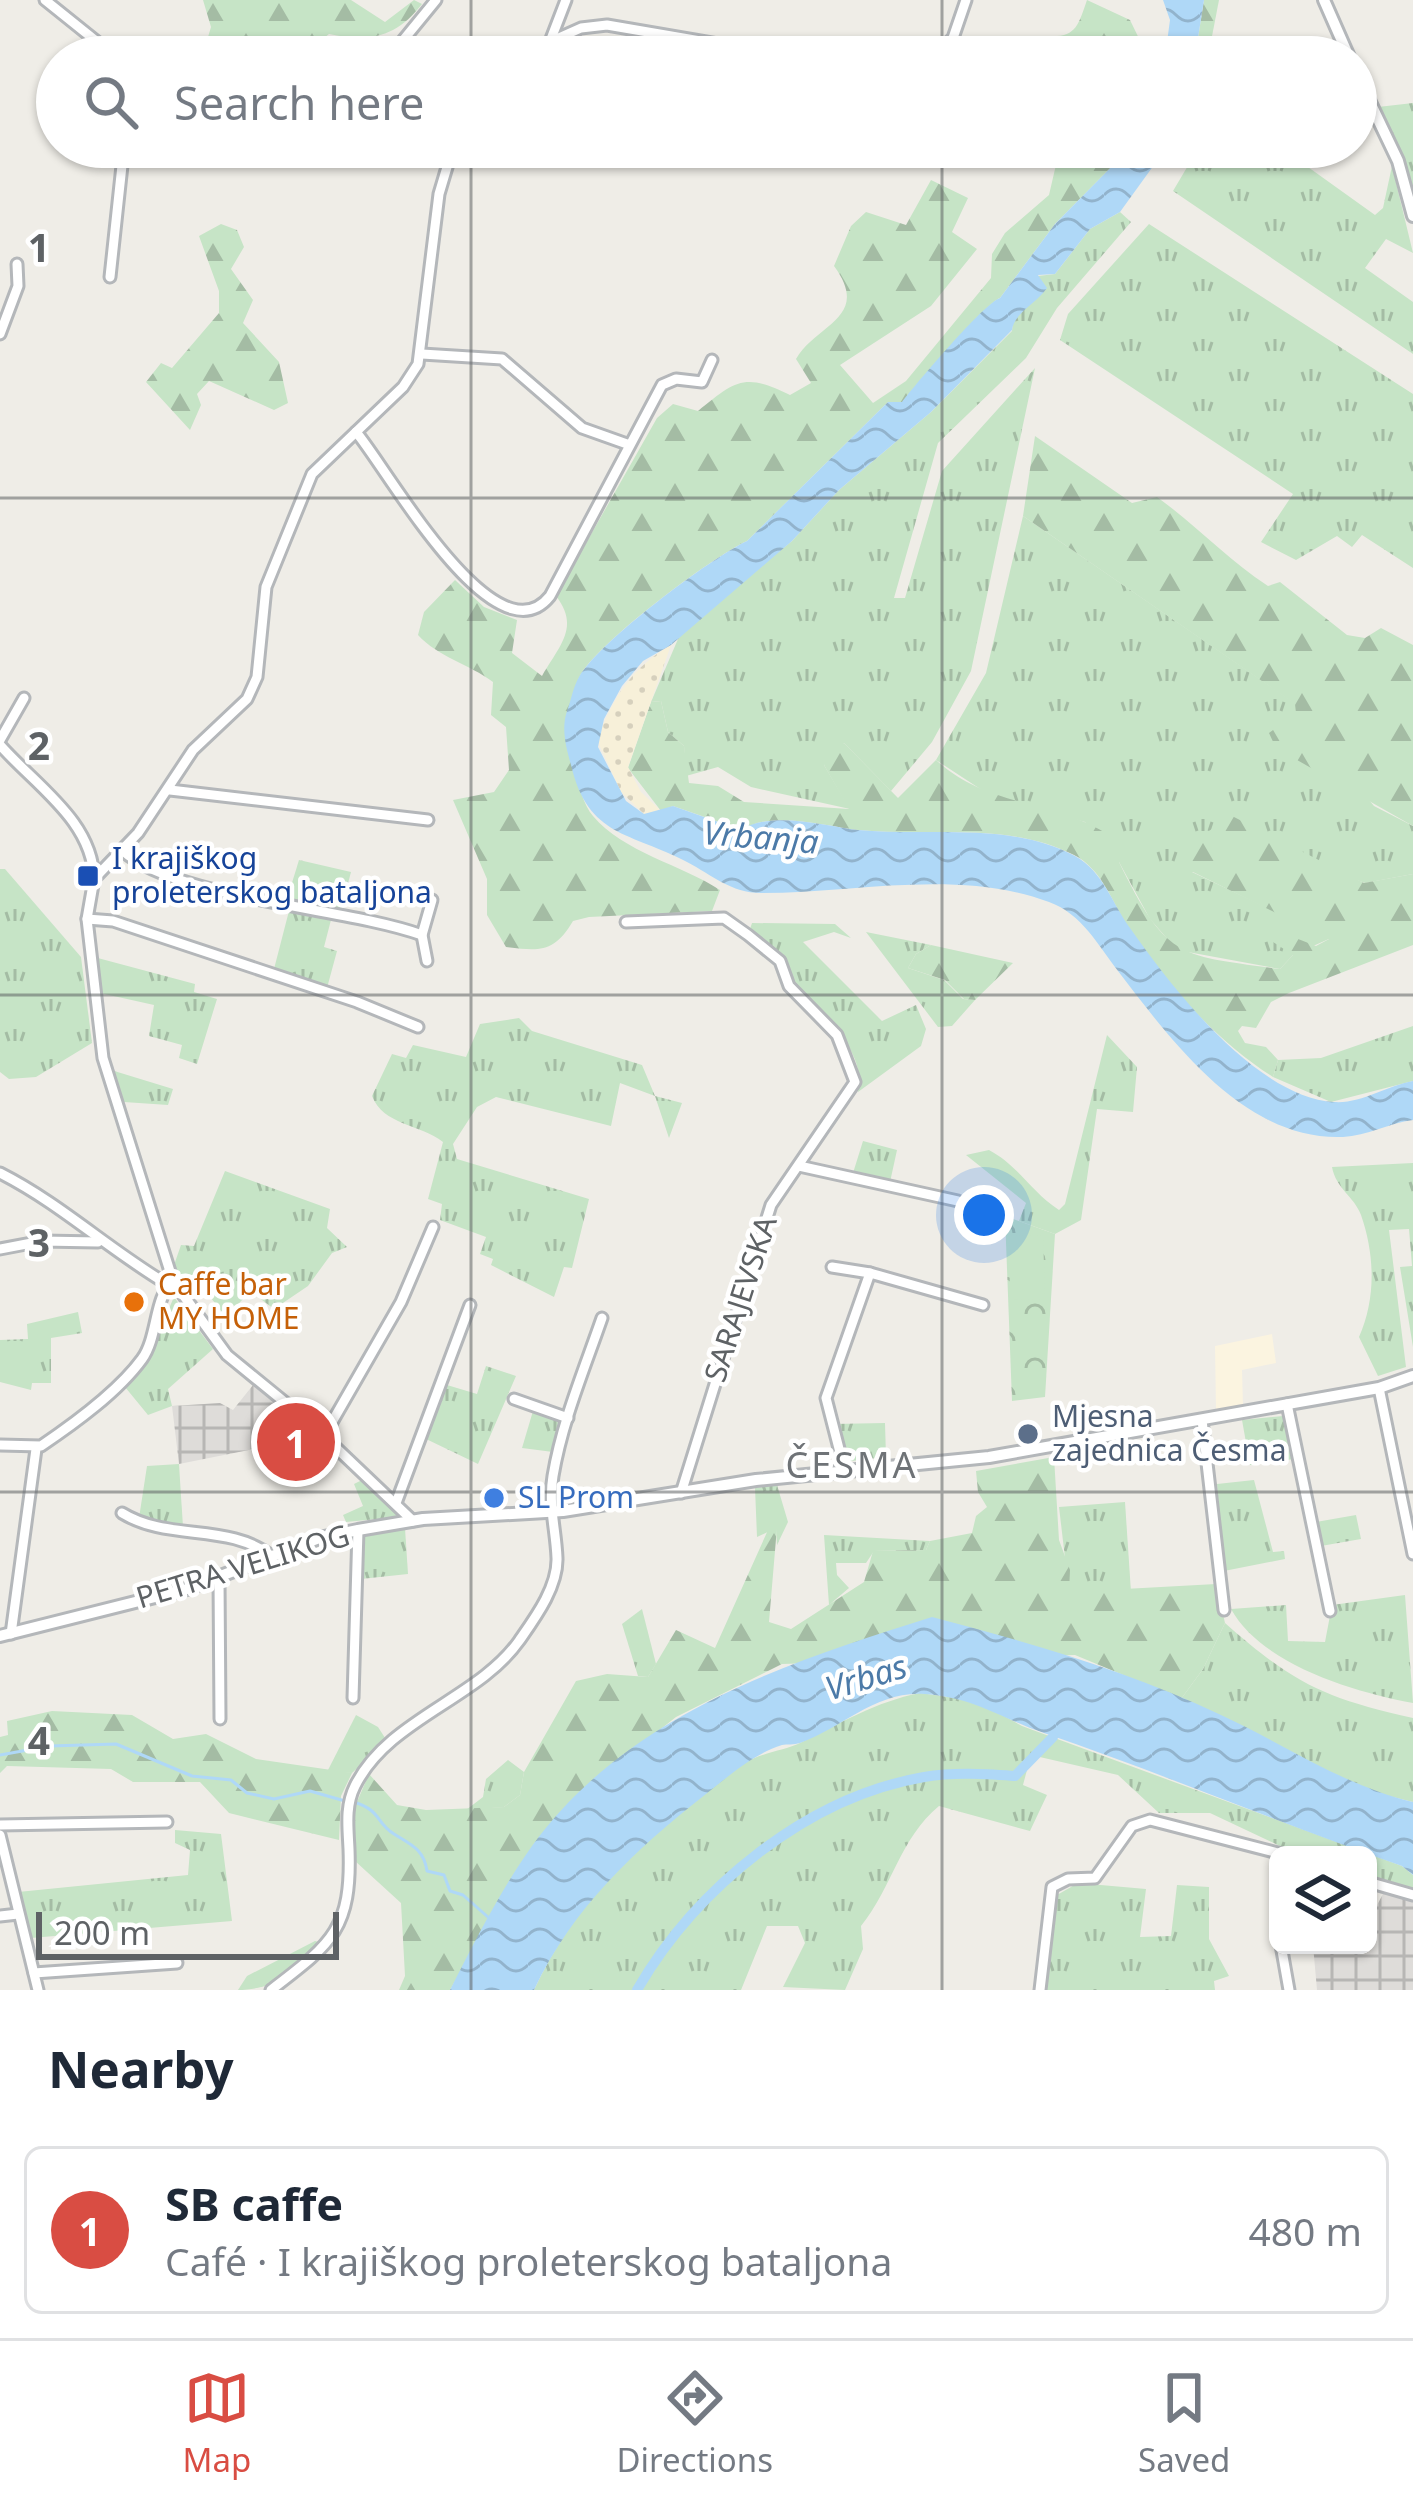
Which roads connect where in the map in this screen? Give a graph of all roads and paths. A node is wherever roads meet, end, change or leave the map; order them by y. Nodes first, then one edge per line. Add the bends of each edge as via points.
1 (45, 0) edge
2 (436, 0) edge
3 (566, 0) edge
4 (966, 0) edge
5 (1324, 0) edge
6 (90, 36) edge
7 (407, 36) edge
8 (552, 36) edge
9 (563, 36) edge
10 (671, 36) edge
11 (954, 36) edge
12 (1340, 36) edge
13 (1377, 116) edge
14 (122, 168) edge
15 (447, 168) edge
16 (1413, 216) edge
17 (17, 264) dead end
18 (110, 277) dead end
19 (0, 334) edge
20 (422, 354) junction
21 (712, 360) dead end
22 (356, 432) junction
23 (627, 444) junction
24 (24, 698) dead end
25 (0, 742) edge
26 (170, 790) junction
27 (428, 820) dead end
28 (123, 850) junction
29 (92, 858) junction
30 (110, 861) junction
31 (94, 879) junction
32 (432, 900) dead end
33 (87, 919) junction
34 (626, 922) dead end
35 (422, 935) junction
36 (428, 961) dead end
37 (418, 1027) dead end
38 (799, 1166) junction
39 (0, 1172) edge
40 (958, 1202) dead end
41 (434, 1227) dead end
42 (98, 1242) junction
43 (0, 1249) edge
44 (832, 1267) dead end
45 (870, 1273) junction
46 (170, 1282) junction
47 (470, 1305) dead end
48 (983, 1305) dead end
49 (602, 1318) dead end
50 (1413, 1376) edge
51 (1379, 1388) junction
52 (514, 1399) dead end
53 (1287, 1404) junction
54 (568, 1418) junction
55 (1202, 1420) junction
56 (325, 1436) junction
57 (0, 1445) edge
58 (36, 1449) junction
59 (845, 1472) junction
60 (681, 1493) junction
61 (396, 1503) junction
62 (122, 1513) dead end
63 (550, 1513) junction
64 (413, 1521) junction
65 (358, 1530) junction
66 (1413, 1554) edge
67 (273, 1557) junction
68 (219, 1579) junction
69 (1224, 1610) dead end
70 (1330, 1611) dead end
71 (5, 1635) edge
72 (353, 1698) dead end
73 (220, 1718) dead end
74 (166, 1822) dead end
75 (0, 1825) edge
76 (0, 1834) edge
77 (1269, 1851) edge
78 (1377, 1885) edge
79 (1413, 1895) edge
80 (18, 1914) junction
81 (0, 1916) edge
82 (1283, 1954) edge
83 (177, 1963) dead end
84 (34, 1973) junction
85 (38, 1990) edge
86 (271, 1990) edge
87 (1040, 1990) edge
88 (1289, 1990) edge

1 - 6 street
2 - 7 street
3 - 8 street
4 - 11 street
5 - 12 street
9 - 10 street via 607,25
13 - 16 street
14 - 18 street
15 - 20 street
17 - 19 street via 18,286
20 - 22 street via 403,387
20 - 23 street via 502,359 582,428
21 - 23 street via 702,382 665,382
22 - 23 street via 392,490 484,597 516,612 536,610 550,596
22 - 26 street via 312,474 300,499 266,587 257,677 247,699 193,751
24 - 25 street
25 - 29 street via 69,816
26 - 27 street
26 - 28 street
28 - 30 street
28 - 35 street via 170,878
29 - 30 street
29 - 31 street
30 - 31 street
31 - 33 street
32 - 35 street
33 - 37 street via 113,921
33 - 46 street via 103,1058
34 - 38 street, SARAJEVSKA via 724,918 775,956 789,986 837,1035 853,1089
35 - 36 street
38 - 40 street
38 - 60 street, SARAJEVSKA via 771,1204 753,1252
39 - 42 street via 66,1209
41 - 56 street
42 - 43 street
42 - 46 street
44 - 45 street
45 - 48 street
45 - 59 street via 826,1399
46 - 56 street via 222,1350
46 - 58 street via 144,1356
47 - 61 street
49 - 54 street
50 - 51 street, PETRA VELIKOG
51 - 53 street, PETRA VELIKOG
51 - 66 street
52 - 54 street
53 - 55 street, PETRA VELIKOG
53 - 70 street
54 - 63 street
55 - 59 street, PETRA VELIKOG
55 - 69 street
56 - 61 street
57 - 58 street
58 - 71 street
59 - 60 street, PETRA VELIKOG
60 - 63 street, PETRA VELIKOG
61 - 64 street
62 - 67 street via 186,1532 224,1533
63 - 64 street, PETRA VELIKOG
63 - 86 street via 555,1576 518,1642 376,1760 349,1801 341,1924 315,1958
64 - 65 street, PETRA VELIKOG
65 - 67 street, PETRA VELIKOG
65 - 72 street
67 - 68 street, PETRA VELIKOG
68 - 71 street, PETRA VELIKOG
68 - 73 street
74 - 75 street
76 - 80 street
77 - 87 street via 1140,1822 1095,1878 1052,1887
78 - 79 street
80 - 81 street
80 - 84 street
82 - 88 street
83 - 84 street
84 - 85 street

